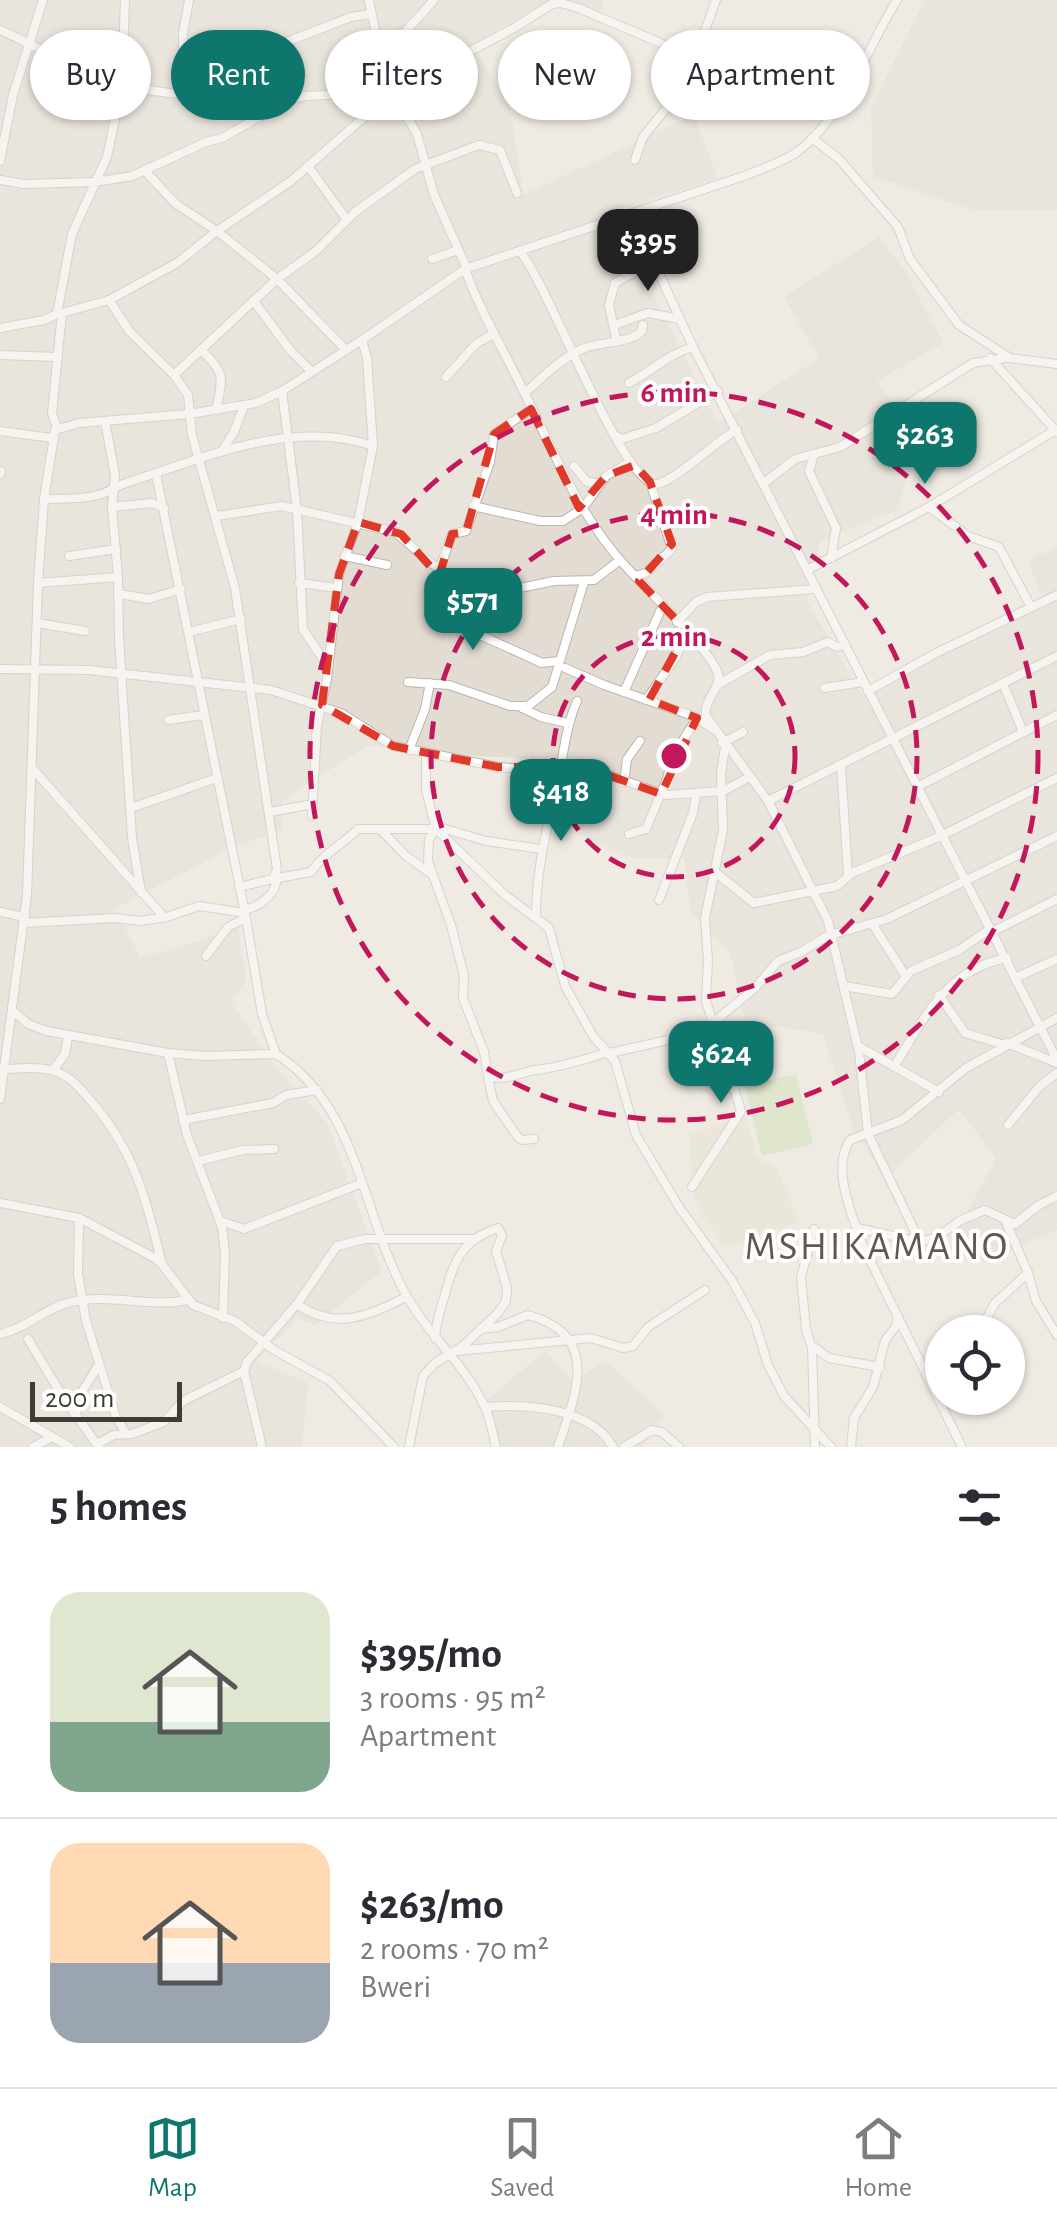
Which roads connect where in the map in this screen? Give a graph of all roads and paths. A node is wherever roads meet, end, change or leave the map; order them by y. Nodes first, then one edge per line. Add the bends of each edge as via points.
1 (43, 0) edge
2 (125, 0) edge
3 (189, 0) edge
4 (368, 0) edge
5 (434, 0) edge
6 (716, 0) edge
7 (897, 0) edge
8 (558, 1) edge
9 (371, 14) junction
10 (0, 30) edge
11 (34, 30) edge
12 (123, 30) edge
13 (184, 30) edge
14 (374, 30) edge
15 (407, 30) edge
16 (708, 30) edge
17 (305, 34) edge
18 (651, 39) edge
19 (30, 44) joint
20 (478, 47) edge
21 (325, 95) edge
22 (115, 120) edge
23 (359, 120) edge
24 (407, 120) edge
25 (656, 120) edge
26 (812, 138) junction
27 (635, 160) dead end
28 (0, 161) edge
29 (425, 164) junction
30 (308, 166) junction
31 (145, 171) junction
32 (0, 180) edge
33 (96, 182) junction
34 (516, 193) dead end
35 (631, 213) junction
36 (347, 220) junction
37 (217, 231) junction
38 (458, 250) junction
39 (520, 251) junction
40 (432, 259) dead end
41 (654, 262) junction
42 (466, 269) junction
43 (277, 279) junction
44 (109, 300) junction
45 (255, 303) junction
46 (60, 313) junction
47 (680, 320) junction
48 (614, 325) junction
49 (642, 325) dead end
50 (0, 328) edge
51 (492, 336) junction
52 (616, 339) junction
53 (362, 340) junction
54 (694, 347) junction
55 (346, 350) junction
56 (203, 352) junction
57 (575, 352) junction
58 (0, 355) edge
59 (57, 357) junction
60 (990, 358) junction
61 (1010, 358) junction
62 (1057, 364) edge
63 (311, 372) junction
64 (174, 375) junction
65 (446, 377) dead end
66 (629, 383) dead end
67 (718, 390) junction
68 (282, 391) junction
69 (525, 393) junction
70 (244, 406) junction
71 (531, 409) junction
72 (216, 410) junction
73 (188, 414) junction
74 (106, 421) junction
75 (737, 430) junction
76 (1056, 430) edge
77 (0, 431) edge
78 (54, 433) junction
79 (616, 436) junction
80 (289, 437) junction
81 (373, 446) junction
82 (221, 452) junction
83 (814, 454) junction
84 (199, 460) junction
85 (630, 462) junction
86 (574, 466) dead end
87 (156, 474) junction
88 (650, 482) junction
89 (598, 483) junction
90 (764, 483) junction
91 (114, 488) junction
92 (44, 500) junction
93 (474, 506) junction
94 (112, 507) junction
95 (929, 507) junction
96 (164, 508) junction
97 (583, 508) junction
98 (297, 510) junction
99 (216, 516) junction
100 (358, 522) junction
101 (116, 549) junction
102 (69, 556) dead end
103 (345, 556) junction
104 (830, 558) junction
105 (620, 560) junction
106 (387, 565) dead end
107 (440, 568) junction
108 (807, 570) junction
109 (118, 576) junction
110 (634, 576) junction
111 (584, 582) junction
112 (38, 583) junction
113 (300, 583) junction
114 (338, 588) junction
115 (181, 589) junction
116 (816, 589) junction
117 (118, 594) junction
118 (476, 594) junction
119 (1057, 594) edge
120 (662, 607) junction
121 (1031, 607) junction
122 (241, 618) junction
123 (677, 622) junction
124 (38, 623) junction
125 (85, 631) dead end
126 (686, 631) junction
127 (190, 632) junction
128 (844, 646) junction
129 (1057, 656) edge
130 (562, 664) junction
131 (328, 667) junction
132 (35, 668) junction
133 (0, 670) edge
134 (122, 674) junction
135 (198, 680) junction
136 (408, 682) dead end
137 (863, 682) junction
138 (430, 683) junction
139 (1004, 683) junction
140 (716, 685) junction
141 (251, 687) junction
142 (824, 688) dead end
143 (868, 691) junction
144 (624, 692) junction
145 (646, 700) junction
146 (577, 701) dead end
147 (322, 705) junction
148 (522, 708) junction
149 (1057, 715) edge
150 (204, 716) junction
151 (696, 718) junction
152 (168, 720) dead end
153 (567, 723) junction
154 (713, 729) junction
155 (743, 732) dead end
156 (1023, 732) junction
157 (893, 740) junction
158 (640, 741) dead end
159 (724, 745) junction
160 (409, 750) junction
161 (426, 754) junction
162 (842, 766) junction
163 (33, 769) junction
164 (560, 770) junction
165 (750, 777) junction
166 (217, 778) junction
167 (1057, 778) edge
168 (624, 782) junction
169 (917, 787) junction
170 (722, 791) junction
171 (661, 794) junction
172 (696, 795) junction
173 (768, 802) junction
174 (313, 804) junction
175 (131, 808) junction
176 (270, 812) junction
177 (312, 816) dead end
178 (436, 827) junction
179 (381, 830) junction
180 (629, 834) dead end
181 (941, 836) junction
182 (1057, 836) edge
183 (541, 849) junction
184 (716, 873) junction
185 (432, 875) junction
186 (848, 876) junction
187 (277, 877) junction
188 (964, 882) junction
189 (240, 887) junction
190 (141, 892) junction
191 (814, 892) junction
192 (1057, 899) edge
193 (658, 900) dead end
194 (0, 912) edge
195 (245, 914) junction
196 (536, 916) junction
197 (164, 918) junction
198 (25, 920) junction
199 (874, 925) junction
200 (991, 930) junction
201 (833, 934) junction
202 (206, 956) dead end
203 (1006, 958) junction
204 (1057, 959) edge
205 (905, 976) junction
206 (1015, 978) junction
207 (844, 986) junction
208 (939, 995) junction
209 (0, 1014) edge
210 (14, 1015) junction
211 (1057, 1018) edge
212 (712, 1024) junction
213 (1040, 1027) junction
214 (68, 1036) junction
215 (1006, 1044) junction
216 (858, 1046) junction
217 (168, 1053) junction
218 (609, 1053) junction
219 (276, 1054) junction
220 (1057, 1062) edge
221 (894, 1067) junction
222 (2, 1070) edge
223 (53, 1070) junction
224 (1057, 1073) edge
225 (488, 1076) junction
226 (317, 1090) junction
227 (939, 1092) junction
228 (0, 1100) edge
229 (183, 1120) junction
230 (1008, 1124) dead end
231 (868, 1134) junction
232 (534, 1139) dead end
233 (274, 1149) dead end
234 (198, 1161) junction
235 (362, 1184) junction
236 (692, 1187) dead end
237 (1057, 1196) edge
238 (0, 1203) edge
239 (79, 1218) junction
240 (220, 1221) junction
241 (1006, 1222) junction
242 (857, 1228) junction
243 (814, 1229) dead end
244 (380, 1239) junction
245 (474, 1239) junction
246 (920, 1242) junction
247 (161, 1263) junction
248 (1028, 1273) junction
249 (705, 1290) dead end
250 (406, 1297) junction
251 (82, 1300) junction
252 (188, 1300) junction
253 (297, 1304) junction
254 (1057, 1312) edge
255 (987, 1315) edge
256 (898, 1316) junction
257 (1045, 1317) junction
258 (223, 1318) junction
259 (480, 1329) junction
260 (0, 1334) edge
261 (1057, 1336) edge
262 (435, 1338) junction
263 (28, 1339) dead end
264 (570, 1340) junction
265 (263, 1343) junction
266 (811, 1345) junction
267 (454, 1353) junction
268 (98, 1366) junction
269 (880, 1367) junction
270 (244, 1372) junction
271 (0, 1407) edge
272 (486, 1407) junction
273 (76, 1415) junction
274 (570, 1416) junction
275 (815, 1432) junction
276 (126, 1433) junction
277 (52, 1436) junction
278 (98, 1446) edge
279 (33, 1447) edge
280 (70, 1447) edge
281 (262, 1447) edge
282 (394, 1447) edge
283 (409, 1447) edge
284 (496, 1447) edge
285 (558, 1447) edge
286 (613, 1447) edge
287 (624, 1447) edge
288 (678, 1447) edge
289 (815, 1447) edge
290 (831, 1447) edge
291 (850, 1447) edge
292 (962, 1447) edge

1 - 11 street
2 - 12 street
3 - 13 street
4 - 9 street
5 - 15 street
6 - 16 street
7 - 26 street via 848,90
8 - 18 street
8 - 20 street
9 - 14 street
9 - 17 street
10 - 19 street
19 - 28 street
21 - 31 street via 290,100
22 - 33 street
23 - 30 street
24 - 29 street
25 - 27 street
26 - 35 street via 787,158 747,175
26 - 61 street via 898,227 910,259 959,325
29 - 34 street via 479,145 496,148
29 - 36 street
29 - 38 street
30 - 36 street
30 - 37 street
31 - 33 street
31 - 37 street via 176,204
32 - 33 street
33 - 46 street via 72,234
35 - 39 street
35 - 41 street
36 - 43 street
37 - 43 street
37 - 44 street via 178,263
38 - 40 street
38 - 42 street
39 - 42 street
39 - 57 street
41 - 47 street
41 - 48 street via 616,284 609,305
42 - 51 street
42 - 53 street
43 - 45 street
43 - 55 street
44 - 46 street
44 - 64 street via 130,332
45 - 56 street
45 - 63 street
46 - 50 street
46 - 59 street
47 - 48 street via 648,313
47 - 54 street
48 - 52 street
49 - 52 street via 636,337
51 - 65 street via 476,343
51 - 69 street
52 - 57 street
53 - 55 street
53 - 81 street
54 - 66 street
54 - 67 street
55 - 63 street
56 - 64 street
56 - 72 street via 222,374
57 - 69 street
57 - 79 street
58 - 59 street
59 - 78 street
60 - 61 street
60 - 76 street
60 - 83 street via 840,447
61 - 62 street
63 - 68 street
64 - 73 street via 188,395
67 - 75 street
67 - 79 street via 656,428 622,440
68 - 70 street
68 - 80 street
69 - 71 street
70 - 72 street
70 - 82 street
71 - 93 street via 494,434
71 - 97 street
72 - 73 street
73 - 74 street
73 - 84 street
74 - 78 street via 79,422
74 - 91 street
75 - 88 street via 673,476
75 - 90 street
76 - 95 street
77 - 78 street
78 - 92 street
79 - 85 street
80 - 81 street via 334,436
80 - 82 street
80 - 98 street
81 - 100 street
82 - 84 street
83 - 90 street via 795,459
83 - 104 street via 809,471 836,528
84 - 87 street
84 - 99 street
85 - 88 street
85 - 89 street
86 - 89 street via 586,482
87 - 91 street
87 - 96 street
88 - 110 street via 672,548 646,574
89 - 97 street
90 - 108 street
91 - 92 street via 98,496
91 - 94 street
92 - 112 street
93 - 97 street via 556,522
93 - 107 street via 466,531 451,536
94 - 96 street
94 - 101 street
95 - 104 street
95 - 121 street via 968,536 999,547
96 - 115 street
97 - 105 street
98 - 99 street via 282,506
98 - 100 street
98 - 113 street
99 - 122 street
100 - 103 street
100 - 107 street via 401,534
101 - 102 street
101 - 109 street
103 - 106 street
103 - 114 street
104 - 108 street
105 - 110 street
105 - 111 street
107 - 118 street
108 - 116 street
109 - 112 street
109 - 117 street
110 - 120 street
111 - 118 street
111 - 130 street
112 - 124 street
113 - 114 street
113 - 131 street via 304,633
114 - 131 street
115 - 117 street via 150,599
115 - 127 street
116 - 123 street via 707,596
116 - 128 street
117 - 134 street
118 - 130 street via 480,635
119 - 121 street
120 - 123 street
120 - 144 street
121 - 143 street
122 - 127 street
122 - 141 street
123 - 126 street
124 - 125 street
124 - 132 street
126 - 140 street via 711,660
126 - 145 street
127 - 135 street
128 - 137 street
128 - 140 street via 830,642 770,655
129 - 139 street
130 - 144 street
130 - 148 street via 551,688
131 - 147 street
132 - 133 street
132 - 134 street
132 - 163 street
134 - 135 street
134 - 175 street
135 - 141 street
135 - 150 street
136 - 138 street
137 - 142 street
137 - 143 street
138 - 148 street
138 - 160 street
139 - 156 street
139 - 157 street
140 - 154 street via 705,708
141 - 147 street
141 - 176 street
143 - 157 street
144 - 145 street
145 - 151 street
146 - 153 street
147 - 160 street
147 - 174 street
148 - 153 street
149 - 156 street
150 - 152 street
150 - 166 street
151 - 154 street
151 - 171 street via 672,756
153 - 164 street
154 - 159 street
155 - 159 street
156 - 169 street
157 - 162 street
157 - 169 street
158 - 168 street via 626,760
159 - 165 street
159 - 170 street
160 - 161 street
161 - 164 street
161 - 178 street
162 - 173 street
162 - 186 street
163 - 190 street
163 - 198 street
164 - 168 street via 585,767
164 - 183 street
165 - 170 street
165 - 173 street
166 - 175 street
166 - 189 street
167 - 181 street
168 - 171 street
169 - 181 street
170 - 172 street
170 - 184 street
171 - 172 street
171 - 180 street via 645,830
172 - 193 street
173 - 191 street
174 - 176 street
174 - 177 street
175 - 190 street
176 - 187 street
178 - 179 street
178 - 183 street
178 - 185 street via 427,850
178 - 196 street via 505,896
179 - 185 street
179 - 187 street via 356,830 311,872
181 - 186 street
181 - 188 street
182 - 188 street
183 - 196 street
184 - 191 street via 753,903
184 - 212 street via 705,918
185 - 225 street via 451,924 465,1005
186 - 191 street
187 - 189 street
187 - 195 street via 266,900
188 - 199 street
188 - 200 street
189 - 195 street
190 - 197 street
191 - 201 street
192 - 200 street
194 - 198 street
195 - 197 street via 199,906
195 - 202 street
195 - 219 street via 262,1014
196 - 218 street via 552,934 564,986
197 - 198 street
198 - 210 street
199 - 201 street
199 - 205 street
200 - 203 street
200 - 205 street
201 - 207 street
201 - 212 street via 776,962
203 - 206 street
203 - 208 street via 964,975
204 - 206 street
205 - 207 street via 892,994
206 - 213 street
207 - 216 street
208 - 215 street via 965,1033
208 - 221 street
209 - 210 street
210 - 214 street
210 - 222 street
211 - 213 street
212 - 218 street
212 - 236 street via 719,1066 741,1111
213 - 215 street
213 - 220 street
214 - 217 street
214 - 223 street
215 - 220 street
215 - 227 street
216 - 221 street
216 - 231 street
217 - 219 street
217 - 229 street
218 - 225 street via 516,1078
218 - 275 street via 636,1135 732,1282 784,1396
219 - 226 street
221 - 227 street
222 - 223 street
222 - 228 street
223 - 247 street via 86,1095 123,1143 147,1199
224 - 230 street
225 - 232 street via 493,1101 517,1136
226 - 229 street
226 - 235 street via 339,1124
227 - 231 street via 902,1120
229 - 234 street
231 - 242 street via 850,1140 842,1160
231 - 246 street
233 - 234 street
234 - 240 street
235 - 240 street via 243,1229
235 - 244 street
237 - 241 street via 1019,1223
238 - 239 street
239 - 247 street
239 - 251 street
240 - 258 street
241 - 246 street via 985,1210
241 - 248 street
242 - 246 street
242 - 256 street
243 - 266 street via 801,1277
244 - 245 street
244 - 250 street
244 - 253 street via 337,1246
245 - 259 street via 500,1231 497,1256 507,1288 501,1309
245 - 262 street via 455,1259
247 - 252 street
248 - 255 street
248 - 257 street
249 - 264 street via 633,1346
250 - 253 street via 336,1320
250 - 262 street
251 - 252 street
251 - 260 street
251 - 268 street
252 - 258 street
253 - 265 street
254 - 257 street
256 - 269 street
256 - 292 street
257 - 261 street
258 - 265 street
259 - 264 street via 528,1314
259 - 267 street
262 - 267 street
263 - 273 street
264 - 267 street
264 - 274 street via 580,1376
265 - 270 street
265 - 282 street via 330,1381
266 - 269 street via 828,1358
266 - 275 street
267 - 272 street
267 - 283 street via 423,1376
268 - 273 street
268 - 276 street
269 - 291 street via 854,1418
270 - 276 street via 183,1401 162,1423
270 - 281 street
271 - 277 street
272 - 274 street
272 - 284 street
273 - 278 street
274 - 285 street
274 - 286 street via 601,1431
275 - 289 street
275 - 290 street
276 - 278 street
277 - 279 street
277 - 280 street
287 - 288 street via 652,1430

